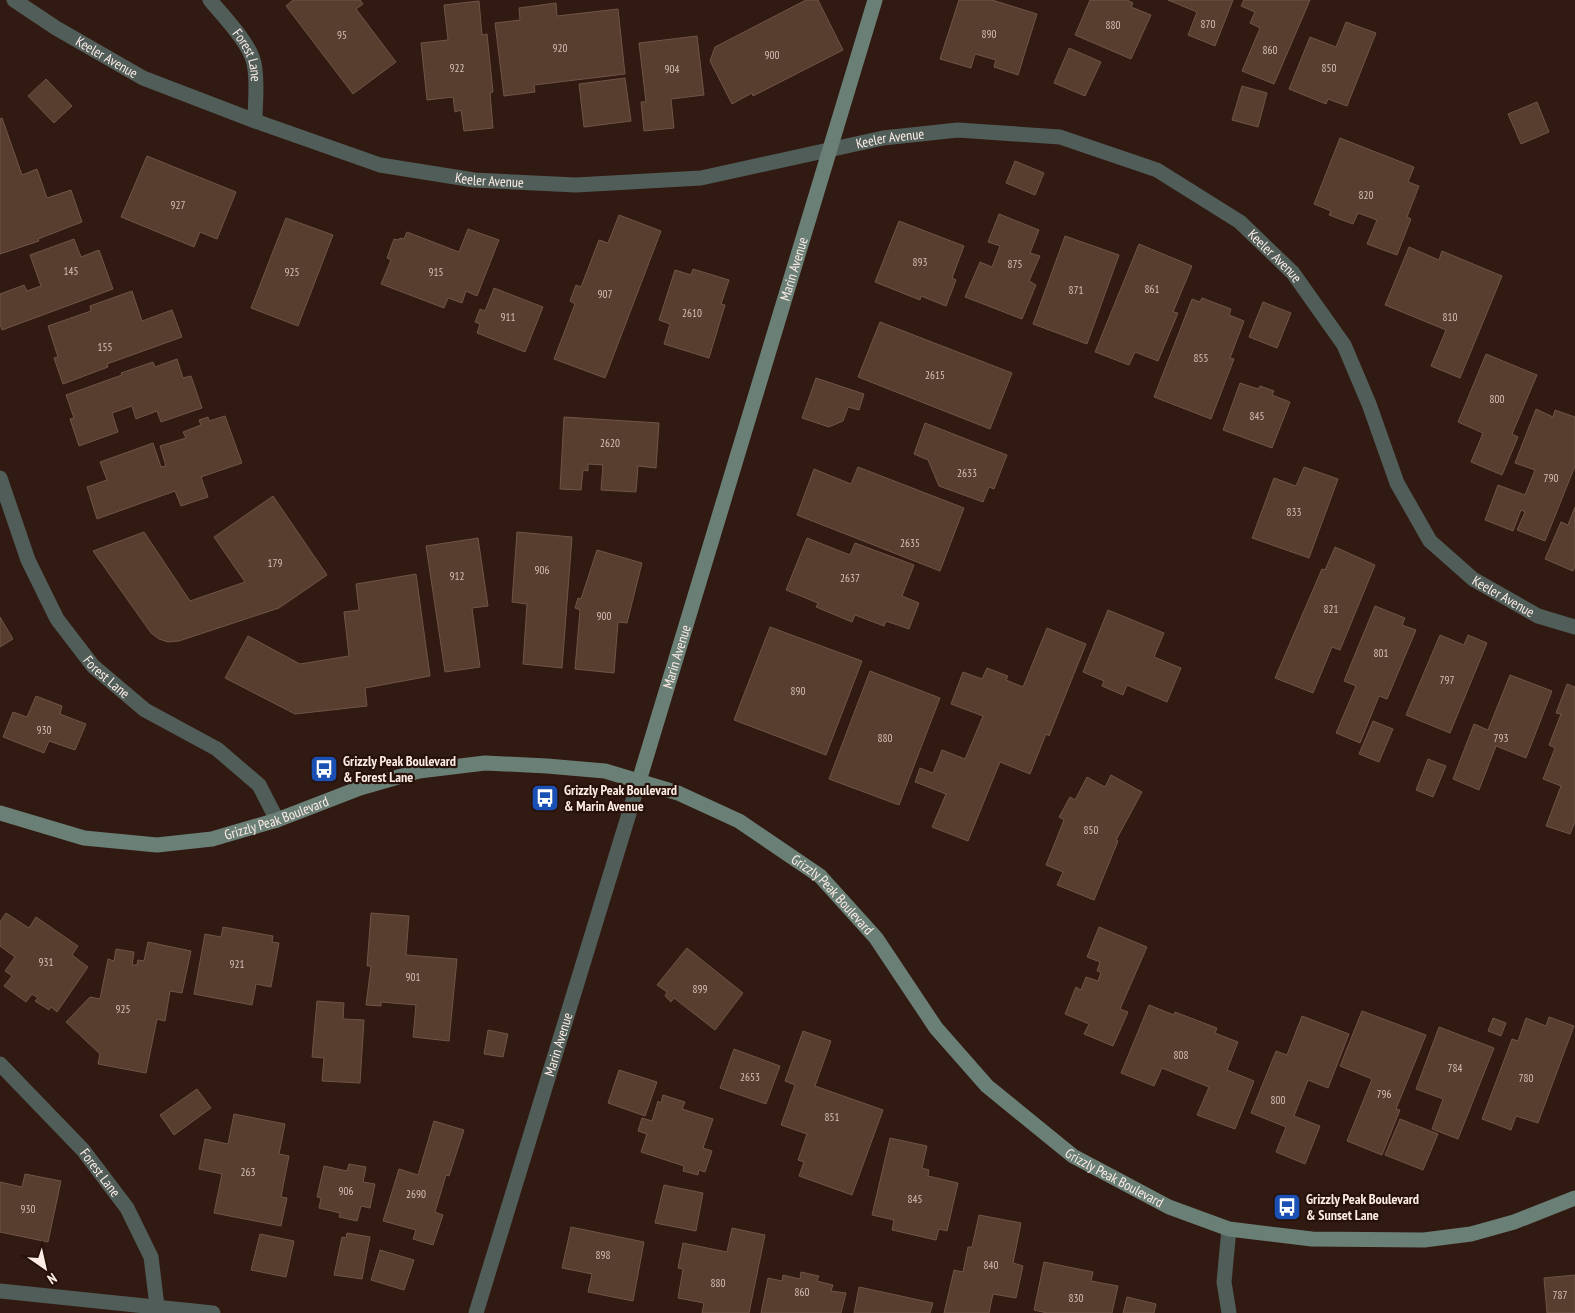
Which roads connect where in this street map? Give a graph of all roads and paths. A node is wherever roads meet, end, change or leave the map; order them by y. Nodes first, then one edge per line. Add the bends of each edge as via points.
1 (14, 0) edge
2 (210, 0) edge
3 (875, 0) edge
4 (255, 121) junction
5 (830, 150) junction
6 (0, 478) edge
7 (1575, 627) edge
8 (639, 781) junction
9 (0, 812) edge
10 (277, 820) junction
11 (0, 1064) edge
12 (1575, 1198) edge
13 (1228, 1229) junction
14 (0, 1291) edge
15 (157, 1306) junction
16 (213, 1313) edge
17 (476, 1313) edge
18 (1229, 1313) edge

1 - 4 street, Keeler Avenue via 143,78
2 - 4 street, Forest Lane via 254,62
3 - 5 street, Marin Avenue
4 - 5 street, Keeler Avenue via 380,165 483,181 576,185 701,178
5 - 7 street, Keeler Avenue via 883,138 958,130 1060,137 1157,170 1240,222 1293,273 1344,345 1397,483 1430,541 1473,579 1538,616
5 - 8 street, Marin Avenue
6 - 10 street, Forest Lane via 28,560 57,619 93,666 145,710 217,749 259,785
8 - 10 street, Grizzly Peak Boulevard via 605,772 485,763 420,771 360,788
8 - 13 street, Grizzly Peak Boulevard via 678,793 739,821 820,876 876,938 936,1028 987,1086 1073,1156 1168,1207
8 - 17 street, Marin Avenue
9 - 10 street, Grizzly Peak Boulevard via 84,838 157,845 212,839
11 - 15 street, Forest Lane via 83,1150 127,1208 151,1257
12 - 13 street, Grizzly Peak Boulevard via 1514,1222 1471,1234 1424,1240 1312,1239
13 - 18 street via 1224,1282
14 - 15 street
15 - 16 street

